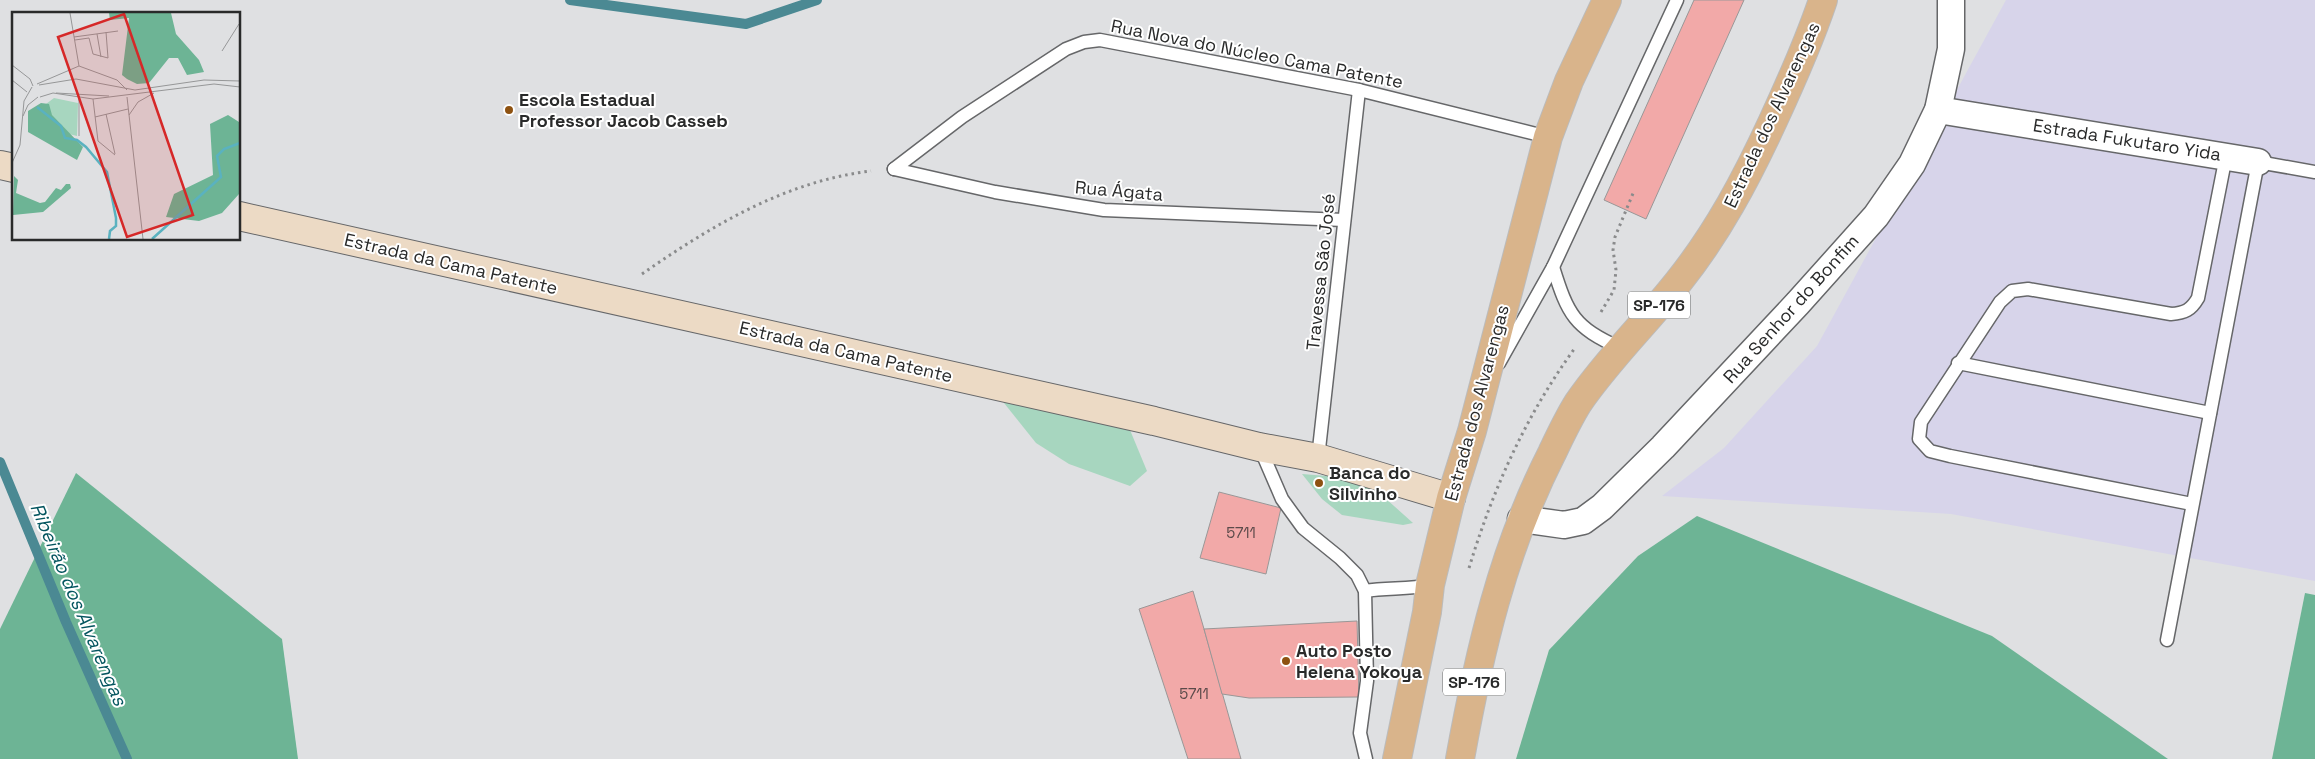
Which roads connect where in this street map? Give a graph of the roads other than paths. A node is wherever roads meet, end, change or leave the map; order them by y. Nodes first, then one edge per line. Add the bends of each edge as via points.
1 (1607, 0) edge
2 (1677, 0) edge
3 (1823, 0) edge
4 (1951, 0) edge
5 (1359, 90) junction
6 (1938, 110) junction
7 (1548, 137) junction
8 (2226, 156) junction
9 (2258, 162) junction
10 (894, 169) joint
11 (2315, 172) edge
12 (240, 216) edge
13 (1344, 220) junction
14 (1553, 267) junction
15 (1620, 348) junction
16 (1958, 363) junction
17 (1482, 395) junction
18 (2210, 413) junction
19 (1259, 447) junction
20 (1318, 458) junction
21 (1451, 498) junction
22 (2192, 504) junction
23 (1521, 519) junction
24 (1430, 585) junction
25 (1365, 591) junction
26 (2167, 640) dead end
27 (1366, 759) edge
28 (1397, 759) edge
29 (1460, 759) edge

1 - 7 main road, Estrada dos Alvarengas via 1569,81
2 - 14 lane
3 - 15 main road, Estrada dos Alvarengas / SP-176 via 1814,30 1786,94 1728,210 1680,281
4 - 6 street, Rua Senhor do Bonfim via 1951,49
5 - 7 lane, Rua Nova do Núcleo Cama Patente
5 - 10 lane, Rua Nova do Núcleo Cama Patente via 1116,42 1084,42 1066,49 962,117
5 - 13 lane, Travessa São José
6 - 8 street, Estrada Fukutaro Yida
6 - 23 street, Rua Senhor do Bonfim via 1908,170 1876,216 1663,448 1583,521 1564,525
7 - 17 main road, Estrada dos Alvarengas
8 - 9 street, Estrada Fukutaro Yida
8 - 16 lane via 2198,298 2192,308 2184,313 2171,314 2028,289 2012,291 2000,302
9 - 11 lane, Estrada Fukutaro Yida
9 - 18 lane
10 - 13 lane, Rua Ágata via 995,192 1104,210
12 - 19 street, Estrada da Cama Patente
13 - 20 lane, Travessa São José
14 - 15 lane via 1566,305 1579,324
14 - 17 lane
15 - 23 main road, Estrada dos Alvarengas / SP-176 via 1578,404
16 - 18 lane
16 - 22 lane via 1920,422 1919,439 1930,451
17 - 21 main road, Estrada dos Alvarengas
18 - 22 lane
19 - 20 street, Estrada da Cama Patente
19 - 25 lane via 1282,499 1303,528 1357,575
20 - 21 street, Estrada da Cama Patente
21 - 24 main road, Estrada dos Alvarengas
22 - 26 lane
23 - 29 main road, Estrada dos Alvarengas / SP-176 via 1492,607
24 - 25 lane
24 - 28 main road, Estrada dos Alvarengas
25 - 27 lane via 1367,681 1360,733

